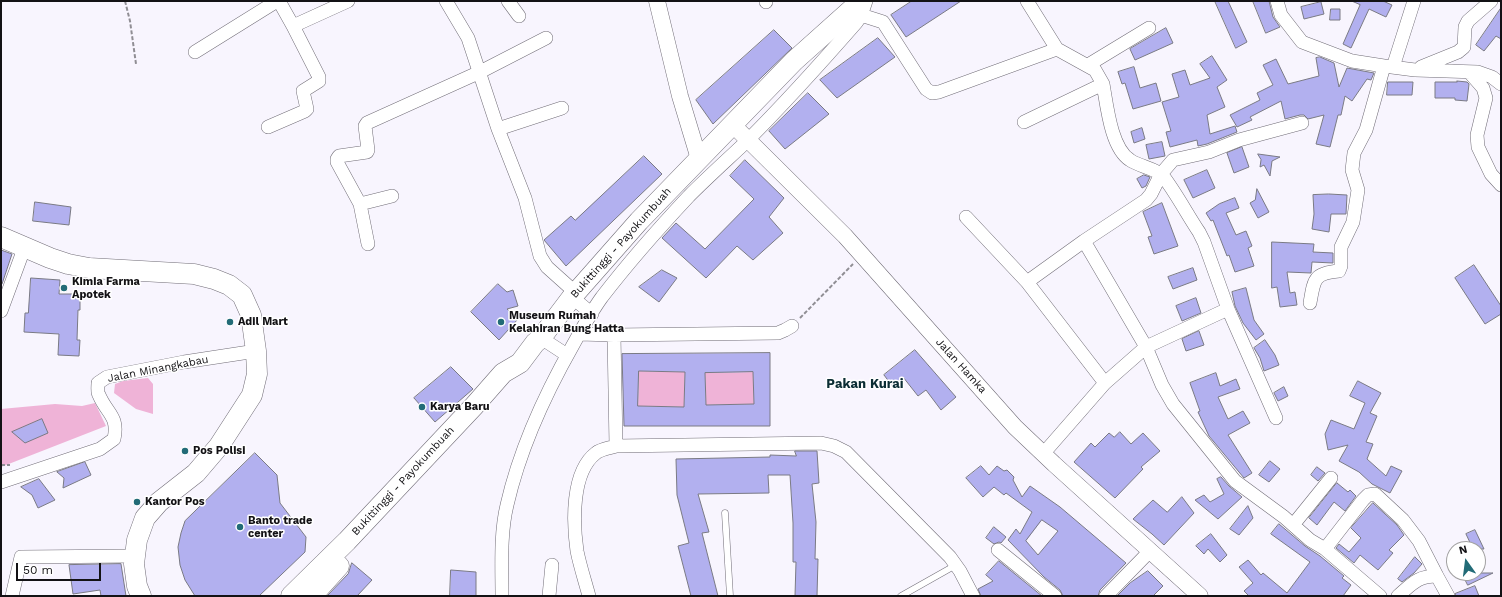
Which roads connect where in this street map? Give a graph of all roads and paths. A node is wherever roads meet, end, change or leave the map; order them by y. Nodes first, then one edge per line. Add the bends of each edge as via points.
1 (125, 1) edge
2 (278, 1) edge
3 (348, 1) edge
4 (446, 1) edge
5 (508, 1) edge
6 (657, 1) edge
7 (1027, 1) edge
8 (1277, 1) edge
9 (1414, 1) edge
10 (1491, 1) edge
11 (860, 4) edge
12 (519, 16) dead end
13 (293, 26) junction
14 (1149, 28) dead end
15 (546, 38) dead end
16 (1057, 49) junction
17 (194, 52) dead end
18 (136, 64) dead end
19 (1088, 66) junction
20 (1388, 67) junction
21 (1416, 70) junction
22 (480, 72) junction
23 (1469, 72) junction
24 (1103, 84) junction
25 (1501, 84) edge
26 (562, 108) dead end
27 (1024, 122) dead end
28 (1302, 123) dead end
29 (732, 124) junction
30 (268, 127) dead end
31 (498, 129) junction
32 (747, 140) junction
33 (699, 160) junction
34 (1162, 174) junction
35 (1501, 186) edge
36 (392, 196) dead end
37 (360, 204) junction
38 (966, 217) dead end
39 (1, 237) edge
40 (1084, 241) junction
41 (368, 244) dead end
42 (25, 246) junction
43 (862, 255) junction
44 (1027, 282) junction
45 (574, 295) junction
46 (1310, 303) dead end
47 (1228, 309) junction
48 (1, 311) edge
49 (592, 314) junction
50 (792, 326) joint
51 (579, 334) junction
52 (614, 335) junction
53 (541, 338) junction
54 (1146, 347) junction
55 (256, 352) junction
56 (567, 356) junction
57 (520, 363) junction
58 (1105, 384) junction
59 (1276, 418) dead end
60 (616, 446) junction
61 (1043, 454) junction
62 (1, 465) edge
63 (10, 465) dead end
64 (1331, 478) dead end
65 (1, 482) edge
66 (725, 513) dead end
67 (1293, 525) junction
68 (1325, 549) junction
69 (998, 550) dead end
70 (1150, 551) junction
71 (135, 556) junction
72 (956, 564) junction
73 (552, 565) dead end
74 (1436, 576) junction
75 (12, 596) edge
76 (141, 596) edge
77 (291, 596) edge
78 (312, 596) edge
79 (502, 596) edge
80 (549, 596) edge
81 (589, 596) edge
82 (730, 596) edge
83 (901, 596) edge
84 (973, 596) edge
85 (1055, 596) edge
86 (1106, 596) edge
87 (1200, 596) edge
88 (1380, 596) edge
89 (1398, 596) edge
90 (1448, 596) edge

1 - 18 path
2 - 13 street
2 - 17 street
3 - 13 street
4 - 22 street via 465,32
5 - 12 street
6 - 33 street via 680,96
7 - 16 street
8 - 20 street via 1281,15 1302,42 1352,61
9 - 20 street
10 - 21 street via 1468,21 1465,27 1464,47
11 - 16 street via 883,22 926,89 932,93
11 - 29 main road, Bukittinggi - Payokumbuah via 794,61
11 - 32 street via 856,23
13 - 30 street via 319,81 303,91 307,105 305,111
14 - 19 street
15 - 22 street
16 - 19 street
19 - 24 street via 1094,70
20 - 21 street
20 - 46 street via 1366,130 1354,153 1352,170 1358,190 1353,222 1341,247 1341,266 1339,271 1325,272 1316,278
21 - 23 street
22 - 31 street
22 - 37 street via 367,123 367,152 339,156 337,159
23 - 25 street via 1492,77
23 - 35 street via 1483,88 1486,98 1477,135 1478,148 1491,174
24 - 27 street
24 - 34 street via 1116,143 1128,159
26 - 31 street
28 - 34 street via 1239,140 1209,152 1173,160
29 - 32 street, Jalan Hamka
29 - 33 main road, Bukittinggi - Payokumbuah
31 - 45 street via 525,198 540,256
32 - 43 street, Jalan Hamka
32 - 49 street via 689,196 602,298
33 - 45 main road, Bukittinggi - Payokumbuah via 639,221
34 - 40 street via 1146,200
34 - 47 street via 1204,242
36 - 37 street
37 - 41 street
38 - 44 street
39 - 42 main road
40 - 44 street
40 - 54 street
42 - 48 street
42 - 55 main road via 68,264 89,268 194,274 229,286 242,295 251,315
43 - 50 path
43 - 61 street, Jalan Hamka via 1015,427
44 - 58 street
45 - 49 street
45 - 53 main road, Bukittinggi - Payokumbuah
47 - 54 street
47 - 59 street
49 - 51 street
50 - 52 street via 778,332
51 - 52 street
51 - 56 street
52 - 60 street
53 - 56 street
53 - 57 main road, Bukittinggi - Payokumbuah
54 - 58 street
54 - 67 street via 1173,404 1231,476
55 - 65 street, Jalan Minangkabau via 184,362 107,377 98,383 98,394 113,417 116,428 114,439 100,449
55 - 71 main road via 257,374 252,395 219,446 196,473 160,502 145,518 137,540
56 - 79 street via 538,411 506,507
57 - 77 main road, Bukittinggi - Payokumbuah via 503,373 358,529
57 - 78 main road via 509,381
58 - 61 street
60 - 72 street via 821,443 834,446 846,452
60 - 81 street via 597,452 584,465 578,482 575,530
61 - 70 street, Jalan Hamka
62 - 63 path
64 - 67 street
66 - 82 lane
67 - 68 street
68 - 74 street via 1363,500 1368,495 1375,494 1419,540
68 - 88 street
69 - 85 street
70 - 86 street
70 - 87 street, Jalan Hamka
71 - 75 street via 20,557
71 - 76 main road via 137,586
72 - 83 lane
72 - 84 street
73 - 80 street
74 - 89 street via 1425,576 1417,580
74 - 90 street

